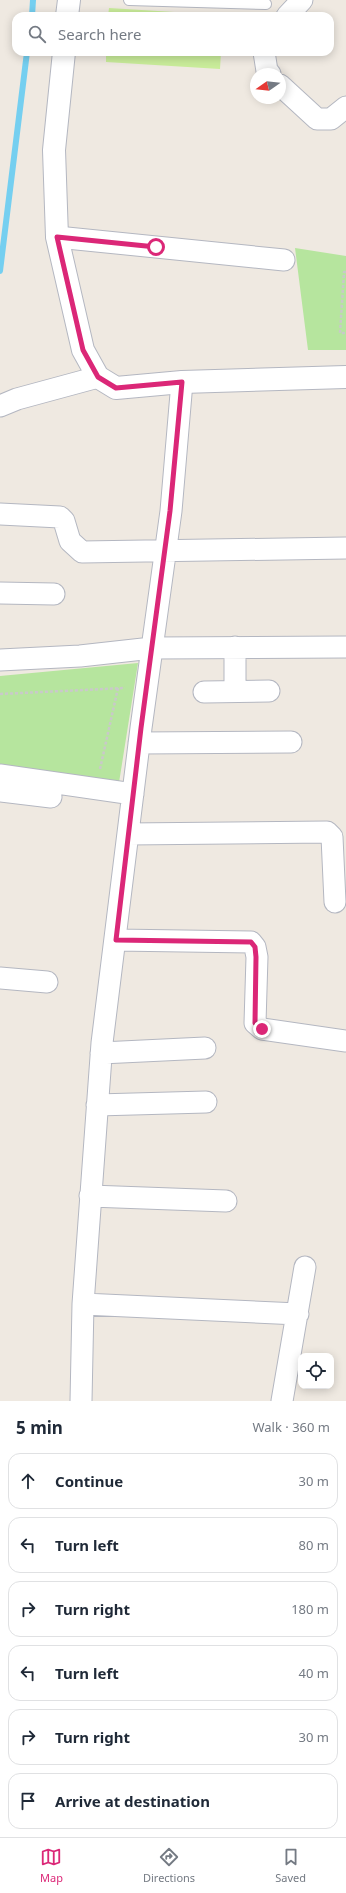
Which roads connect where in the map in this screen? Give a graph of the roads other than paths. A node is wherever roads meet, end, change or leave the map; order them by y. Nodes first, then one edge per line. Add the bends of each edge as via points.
1 (69, 0) edge
2 (129, 0) edge
3 (302, 0) edge
4 (266, 4) dead end
5 (68, 12) edge
6 (291, 12) edge
7 (64, 56) edge
8 (265, 56) edge
9 (267, 68) edge
10 (286, 91) edge
11 (346, 107) edge
12 (57, 237) junction
13 (284, 260) dead end
14 (98, 377) junction
15 (346, 377) edge
16 (182, 382) junction
17 (0, 406) edge
18 (0, 514) edge
19 (346, 548) edge
20 (166, 550) junction
21 (0, 593) edge
22 (54, 594) dead end
23 (235, 647) junction
24 (346, 647) edge
25 (152, 648) junction
26 (0, 660) edge
27 (235, 690) junction
28 (269, 691) dead end
29 (204, 692) dead end
30 (291, 742) dead end
31 (139, 743) junction
32 (0, 775) edge
33 (0, 791) edge
34 (132, 800) junction
35 (128, 834) junction
36 (335, 902) dead end
37 (116, 940) junction
38 (0, 978) edge
39 (47, 982) dead end
40 (346, 1041) edge
41 (205, 1048) dead end
42 (101, 1053) junction
43 (206, 1102) dead end
44 (97, 1105) junction
45 (90, 1196) junction
46 (226, 1201) dead end
47 (306, 1267) dead end
48 (83, 1304) junction
49 (298, 1314) junction
50 (81, 1401) edge
51 (282, 1401) edge

1 - 5 street
2 - 4 lane
3 - 6 street
7 - 12 street via 54,150
8 - 9 street
10 - 11 street via 317,119 331,119
12 - 13 street
12 - 14 street via 83,350
14 - 16 street via 116,388
14 - 17 street
15 - 16 street
16 - 20 street
18 - 20 street via 60,516 70,540 82,552
19 - 20 street
20 - 25 street
21 - 22 street
23 - 24 street
23 - 25 street
23 - 27 street
25 - 26 street via 80,656
25 - 31 street
27 - 28 street
27 - 29 street
30 - 31 street
31 - 34 street
32 - 34 street
33 - 34 street
34 - 35 street
35 - 36 street via 327,832 332,837
35 - 37 street
37 - 40 street via 251,942 255,947 256,957 255,1023 262,1029
37 - 42 street
38 - 39 street
41 - 42 street
42 - 44 street
43 - 44 street
44 - 45 street
45 - 46 street
45 - 48 street
47 - 49 street
48 - 49 street
48 - 50 street
49 - 51 street

